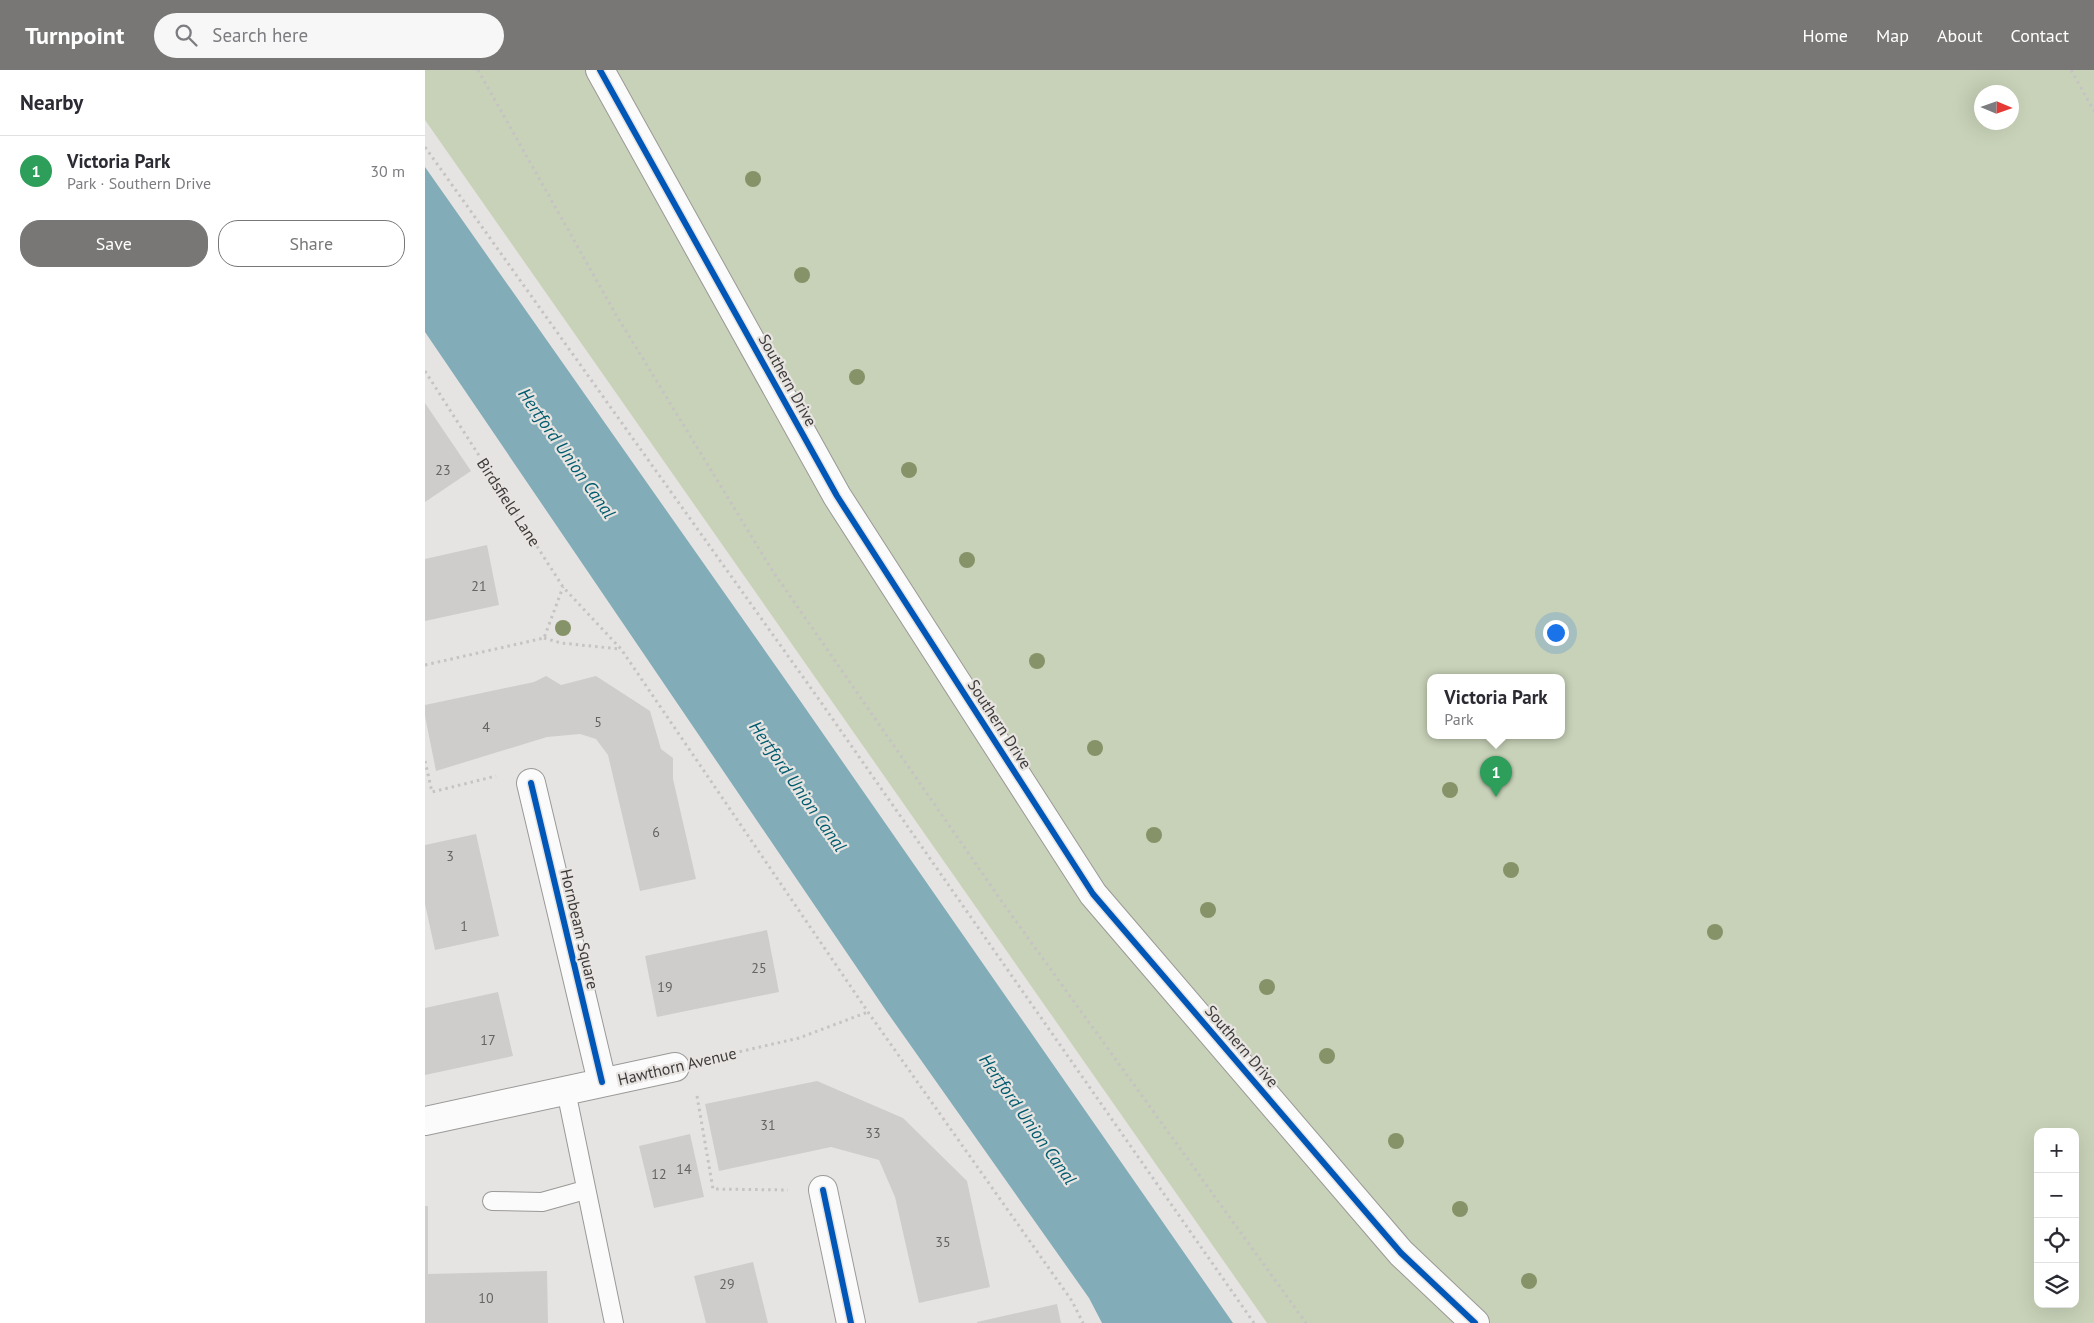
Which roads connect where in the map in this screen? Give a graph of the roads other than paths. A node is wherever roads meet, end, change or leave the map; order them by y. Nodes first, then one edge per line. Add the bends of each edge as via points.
1 (600, 70) edge
2 (531, 783) road end
3 (683, 1065) road end
4 (602, 1082) junction
5 (566, 1092) junction
6 (425, 1121) edge
7 (585, 1190) junction
8 (823, 1190) road end
9 (492, 1201) dead end
10 (614, 1323) edge
11 (851, 1323) edge
12 (1475, 1323) edge

1 - 12 street, Southern Drive via 837,496 1093,894 1401,1253
2 - 4 street, Hornbeam Square
3 - 4 street, Hawthorn Avenue
4 - 5 street, Hawthorn Avenue
5 - 6 street, Hawthorn Avenue
5 - 7 lane
7 - 9 lane via 543,1202
7 - 10 lane
8 - 11 street

